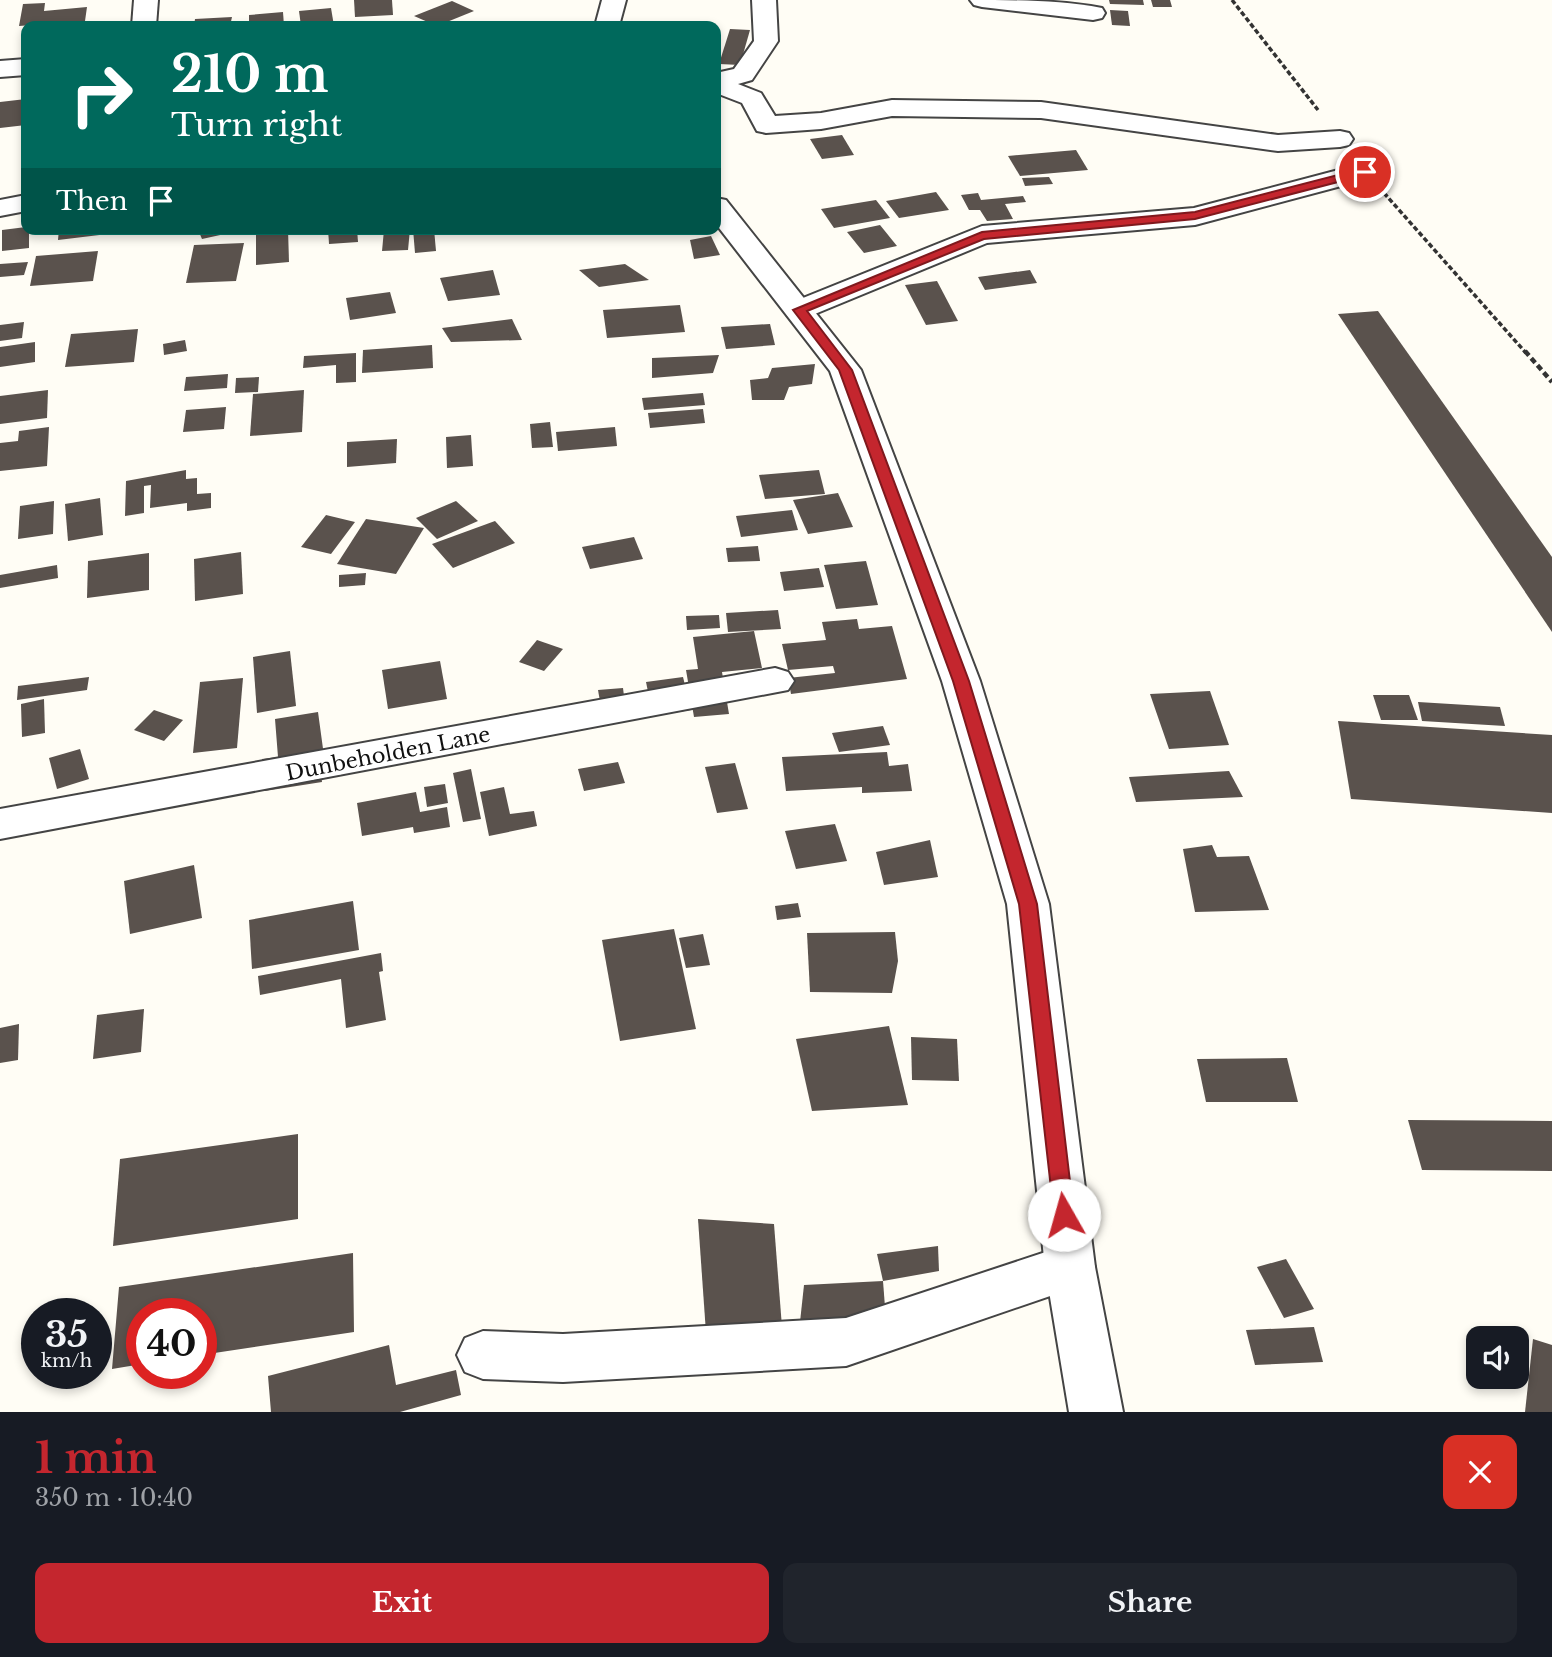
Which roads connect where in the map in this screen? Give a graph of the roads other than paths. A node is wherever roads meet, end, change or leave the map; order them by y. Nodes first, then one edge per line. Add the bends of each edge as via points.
1 (146, 0) edge
2 (614, 0) edge
3 (764, 0) edge
4 (982, 0) edge
5 (1093, 13) dead end
6 (144, 21) edge
7 (608, 21) edge
8 (21, 67) edge
9 (0, 69) edge
10 (721, 81) edge
11 (721, 84) edge
12 (1340, 139) dead end
13 (1365, 172) dead end
14 (21, 204) edge
15 (0, 208) edge
16 (721, 212) edge
17 (799, 310) junction
18 (775, 681) dead end
19 (0, 824) edge
20 (1070, 1267) junction
21 (483, 1355) dead end
22 (1096, 1412) edge

1 - 6 street
2 - 7 street
3 - 10 street via 766,41 743,75
4 - 5 street
8 - 9 street
11 - 12 street via 752,98 766,125 892,108 1041,110 1278,143
13 - 17 street via 1195,216 982,235
14 - 15 street
16 - 17 street
17 - 20 street via 845,370 961,681 1028,904
18 - 19 street, Dunbeholden Lane
20 - 21 street via 846,1342 563,1358
20 - 22 street

